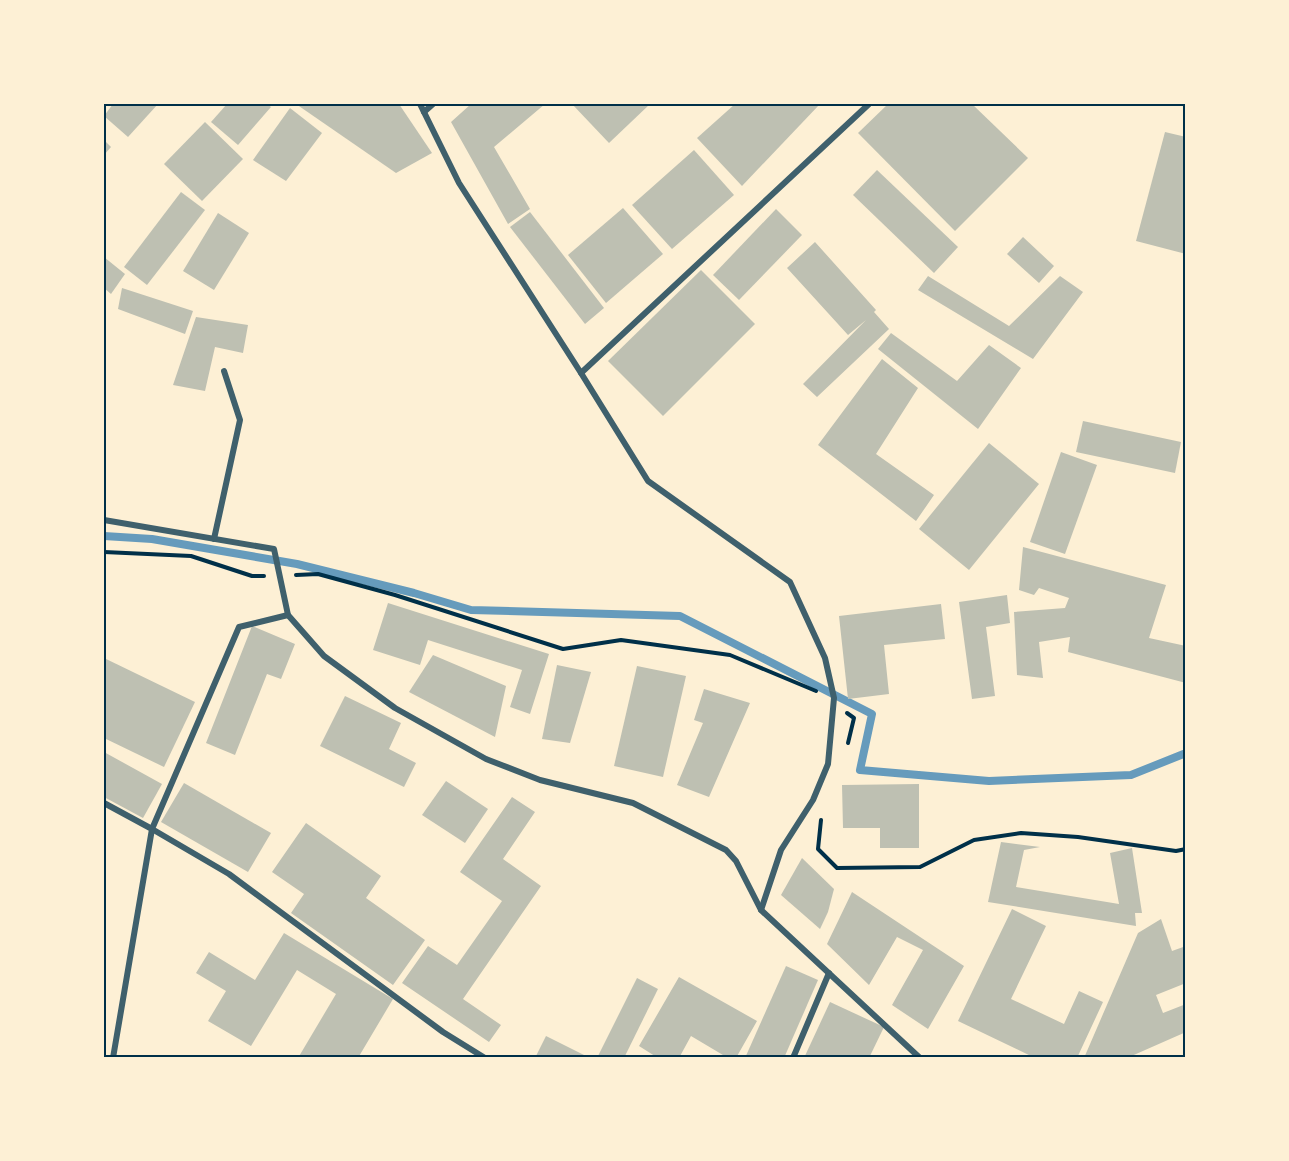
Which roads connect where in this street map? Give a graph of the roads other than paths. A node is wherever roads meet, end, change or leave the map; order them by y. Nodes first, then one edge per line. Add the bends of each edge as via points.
1 (420, 104) edge
2 (433, 104) edge
3 (868, 104) edge
4 (424, 112) junction
5 (224, 371) dead end
6 (581, 373) junction
7 (104, 520) edge
8 (214, 539) junction
9 (288, 615) junction
10 (104, 803) edge
11 (152, 829) junction
12 (761, 910) junction
13 (829, 973) junction
14 (113, 1058) edge
15 (485, 1058) edge
16 (793, 1058) edge
17 (920, 1058) edge

1 - 4 street
2 - 4 street
3 - 6 street
4 - 6 street via 459,183
5 - 8 street via 240,420
6 - 12 street via 648,481 790,582 825,658 834,701 828,764 813,800 782,850
7 - 8 street
8 - 9 street via 274,549
9 - 11 street via 239,627
9 - 12 street via 324,656 386,701 486,759 540,780 633,803 726,850 736,861
10 - 11 street
11 - 14 street
11 - 15 street via 229,874 443,1032
12 - 13 street
13 - 16 street
13 - 17 street

